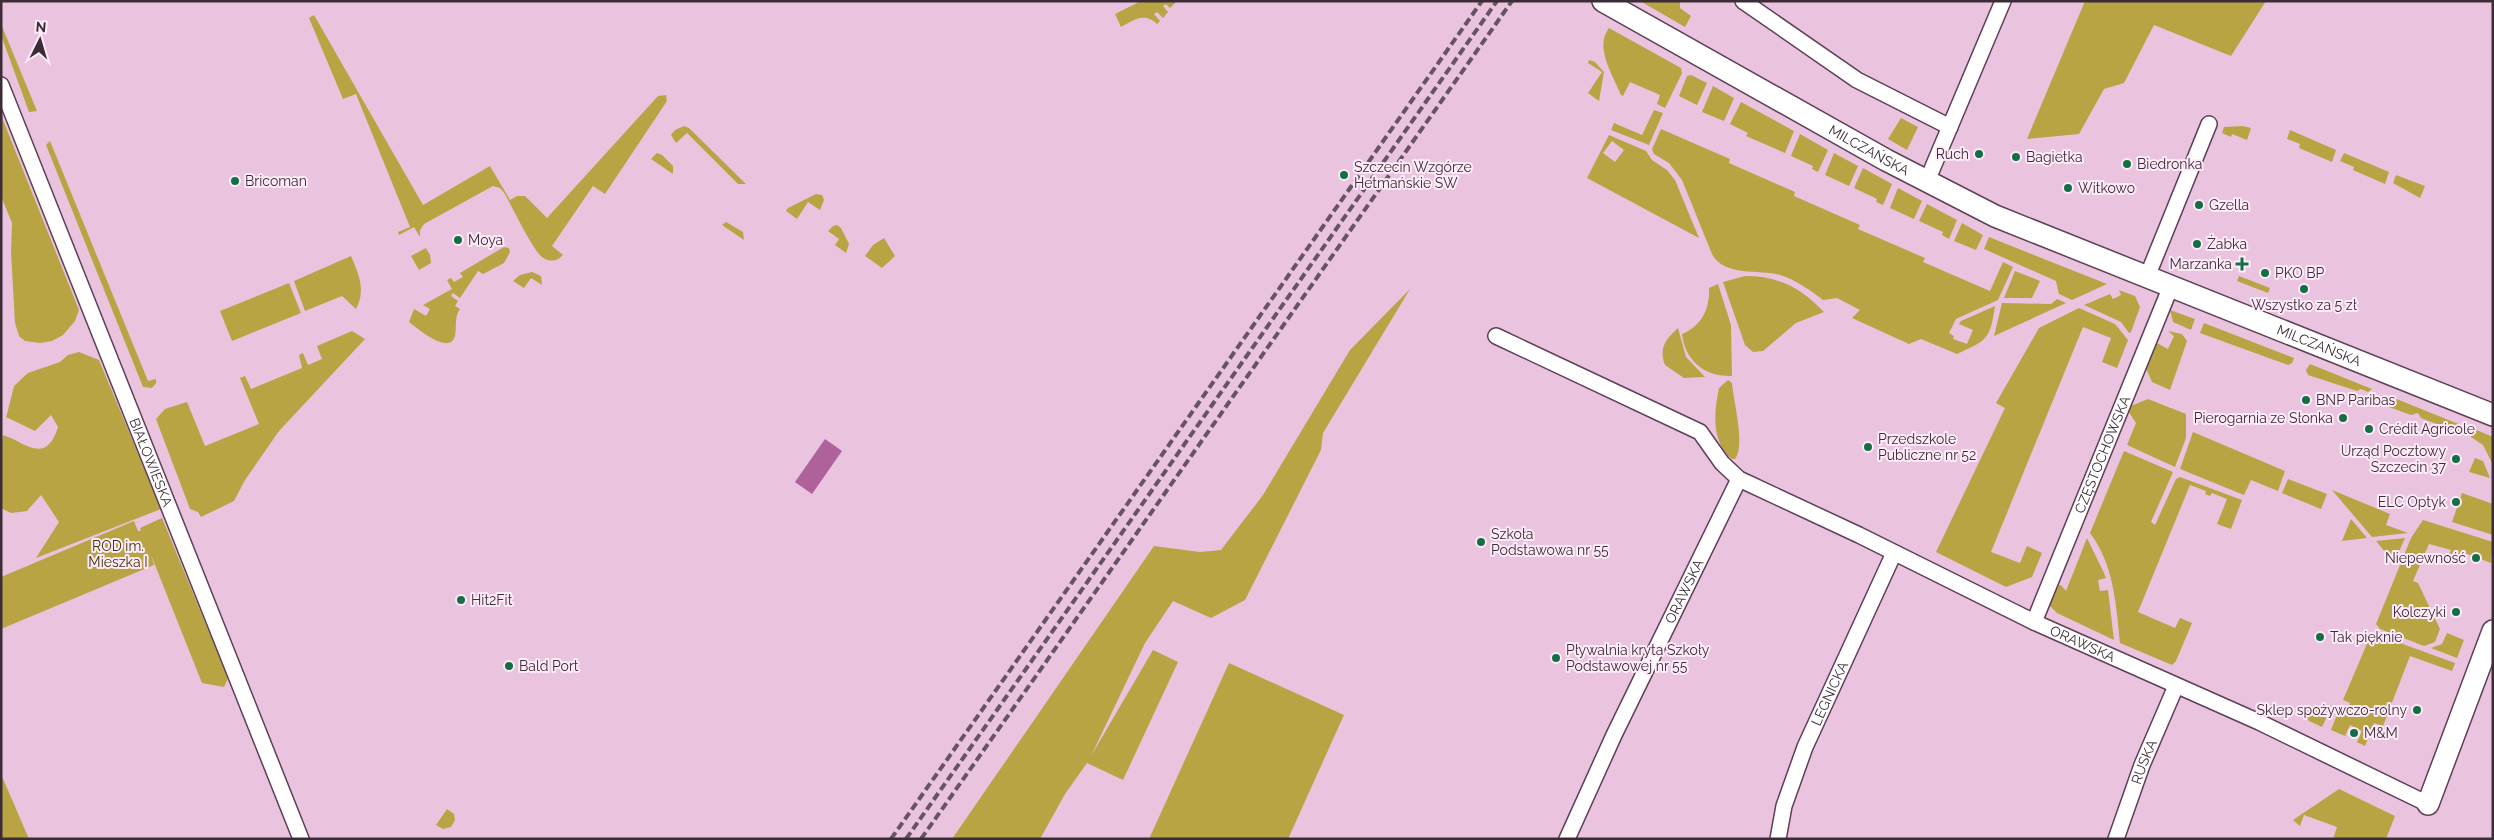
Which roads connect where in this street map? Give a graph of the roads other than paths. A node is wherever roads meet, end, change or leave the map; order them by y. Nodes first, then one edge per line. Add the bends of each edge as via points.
1 (1603, 1) edge
2 (1743, 1) edge
3 (2002, 1) edge
4 (1, 85) edge
5 (2210, 124) dead end
6 (1950, 127) junction
7 (1927, 181) junction
8 (2147, 277) junction
9 (2171, 286) junction
10 (1496, 336) dead end
11 (2493, 415) edge
12 (1738, 479) junction
13 (1894, 553) junction
14 (2034, 622) junction
15 (2493, 631) edge
16 (2176, 686) junction
17 (2428, 804) joint
18 (301, 839) edge
19 (1567, 839) edge
20 (1778, 839) edge
21 (2116, 839) edge

1 - 7 street, MILCZAŃSKA
2 - 6 street via 1857,80
3 - 6 street
4 - 18 street, BIAŁOWIESKA
5 - 8 street
6 - 7 street
7 - 8 street, MILCZAŃSKA via 1995,216
8 - 9 street, MILCZAŃSKA
9 - 11 street, MILCZAŃSKA
9 - 14 street, CZĘSTOCHOWSKA
10 - 12 street, ORAWSKA via 1700,432
12 - 13 street, ORAWSKA
12 - 19 street, ORAWSKA
13 - 14 street, ORAWSKA
13 - 20 street, LEGNICKA via 1805,747 1784,806
14 - 16 street, ORAWSKA
15 - 17 street
16 - 17 street, ORAWSKA via 2259,722
16 - 21 street, RUSKA via 2142,765

